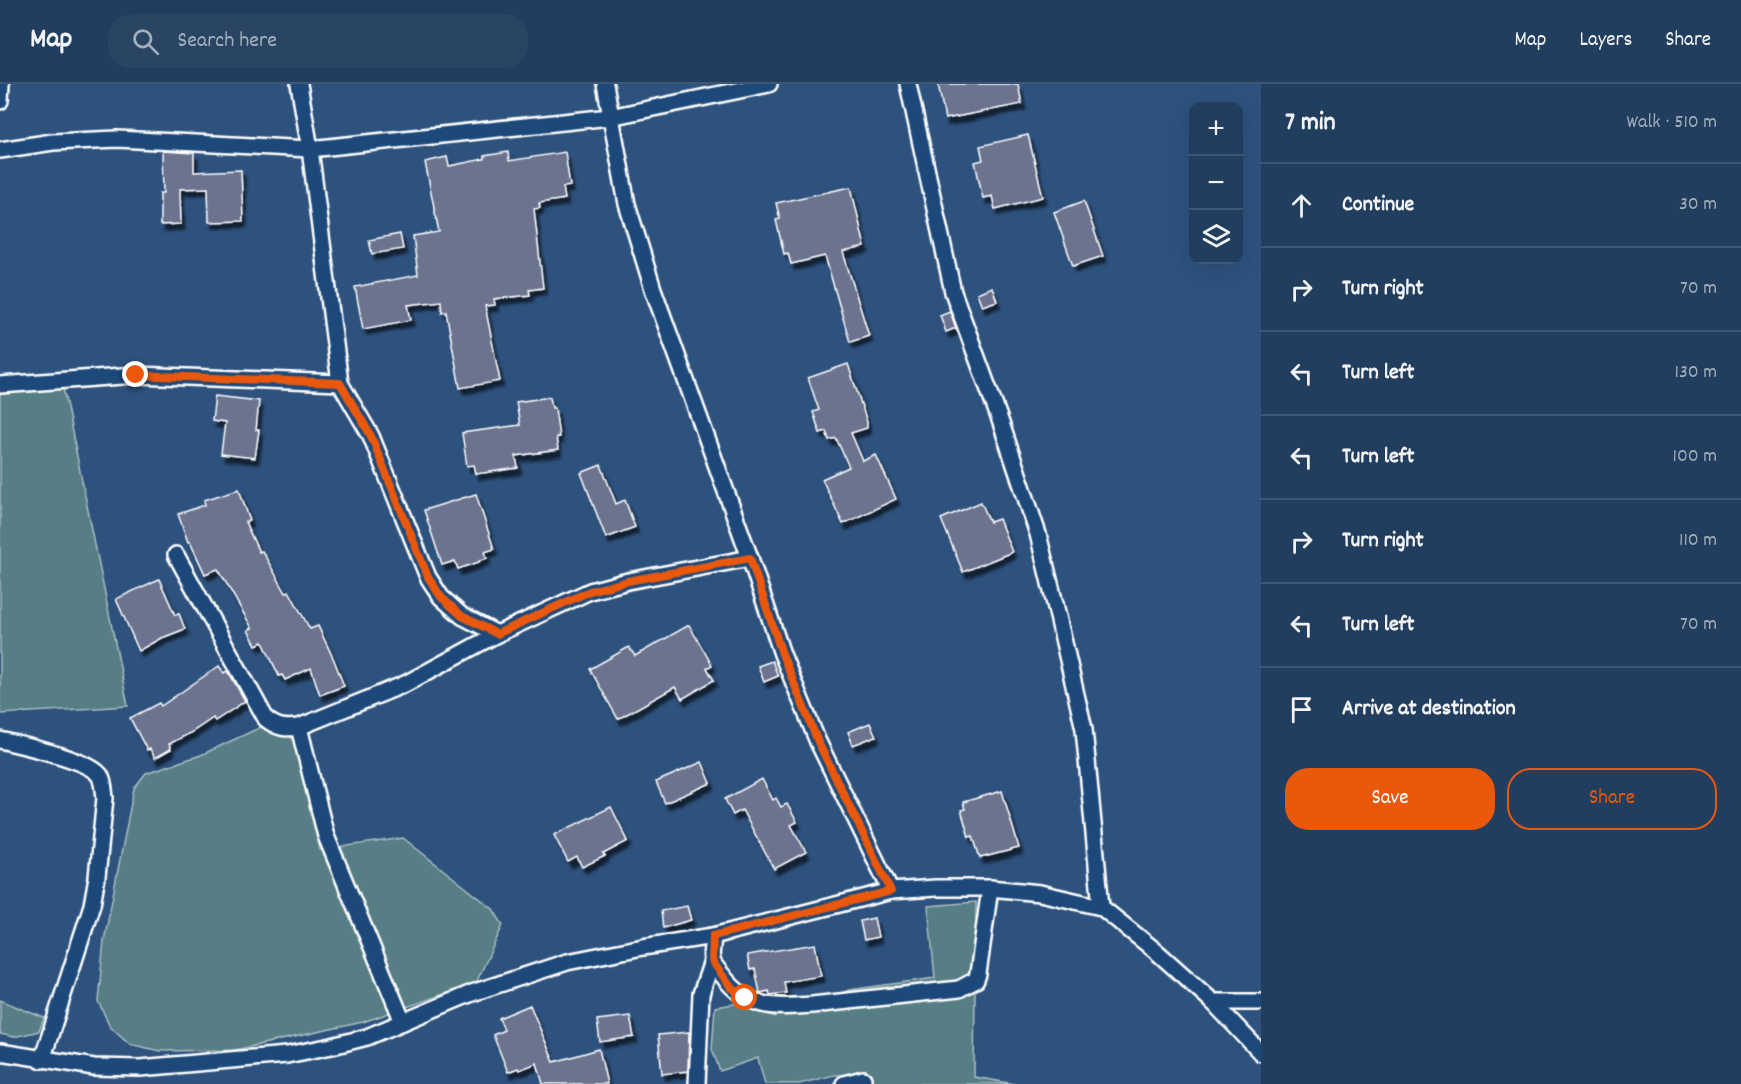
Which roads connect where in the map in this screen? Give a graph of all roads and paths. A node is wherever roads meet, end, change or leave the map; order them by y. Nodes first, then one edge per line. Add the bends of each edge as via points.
1 (1, 84) edge
2 (299, 84) edge
3 (605, 84) edge
4 (769, 84) edge
5 (908, 84) edge
6 (0, 101) edge
7 (610, 117) junction
8 (310, 149) junction
9 (0, 150) edge
10 (340, 383) junction
11 (0, 385) edge
12 (176, 555) dead end
13 (750, 558) junction
14 (497, 634) junction
15 (299, 727) junction
16 (0, 740) edge
17 (990, 888) junction
18 (891, 891) junction
19 (1101, 907) junction
20 (713, 936) junction
21 (712, 961) junction
22 (1213, 1002) junction
23 (1261, 1002) edge
24 (403, 1022) junction
25 (0, 1052) edge
26 (1261, 1053) edge
27 (42, 1060) junction
28 (863, 1079) dead end
29 (697, 1084) edge
30 (844, 1084) edge

1 - 6 street
2 - 8 street
3 - 7 street
4 - 7 street
5 - 19 street via 953,292 1038,534 1056,608 1084,729
7 - 8 street
7 - 13 street via 627,204 653,289
8 - 9 street via 117,139 53,142
8 - 10 street
10 - 11 street via 136,375
10 - 14 street via 371,436 428,577 441,597 462,616
12 - 15 street via 266,719 281,728
13 - 14 street via 590,591
13 - 18 street via 782,654 818,742
14 - 15 street via 405,684
15 - 24 street via 326,836
16 - 27 street via 76,761 99,774 104,786 92,905
17 - 18 street
17 - 19 street via 1040,893
17 - 21 street via 978,974 976,980 959,989 789,1007 766,1005 745,998 731,987
18 - 20 street
19 - 22 street
20 - 21 street
20 - 24 street via 567,962 472,993
21 - 29 street via 701,994
22 - 23 street
22 - 26 street
24 - 27 street via 367,1037 287,1055 140,1068
25 - 27 street
28 - 30 street

